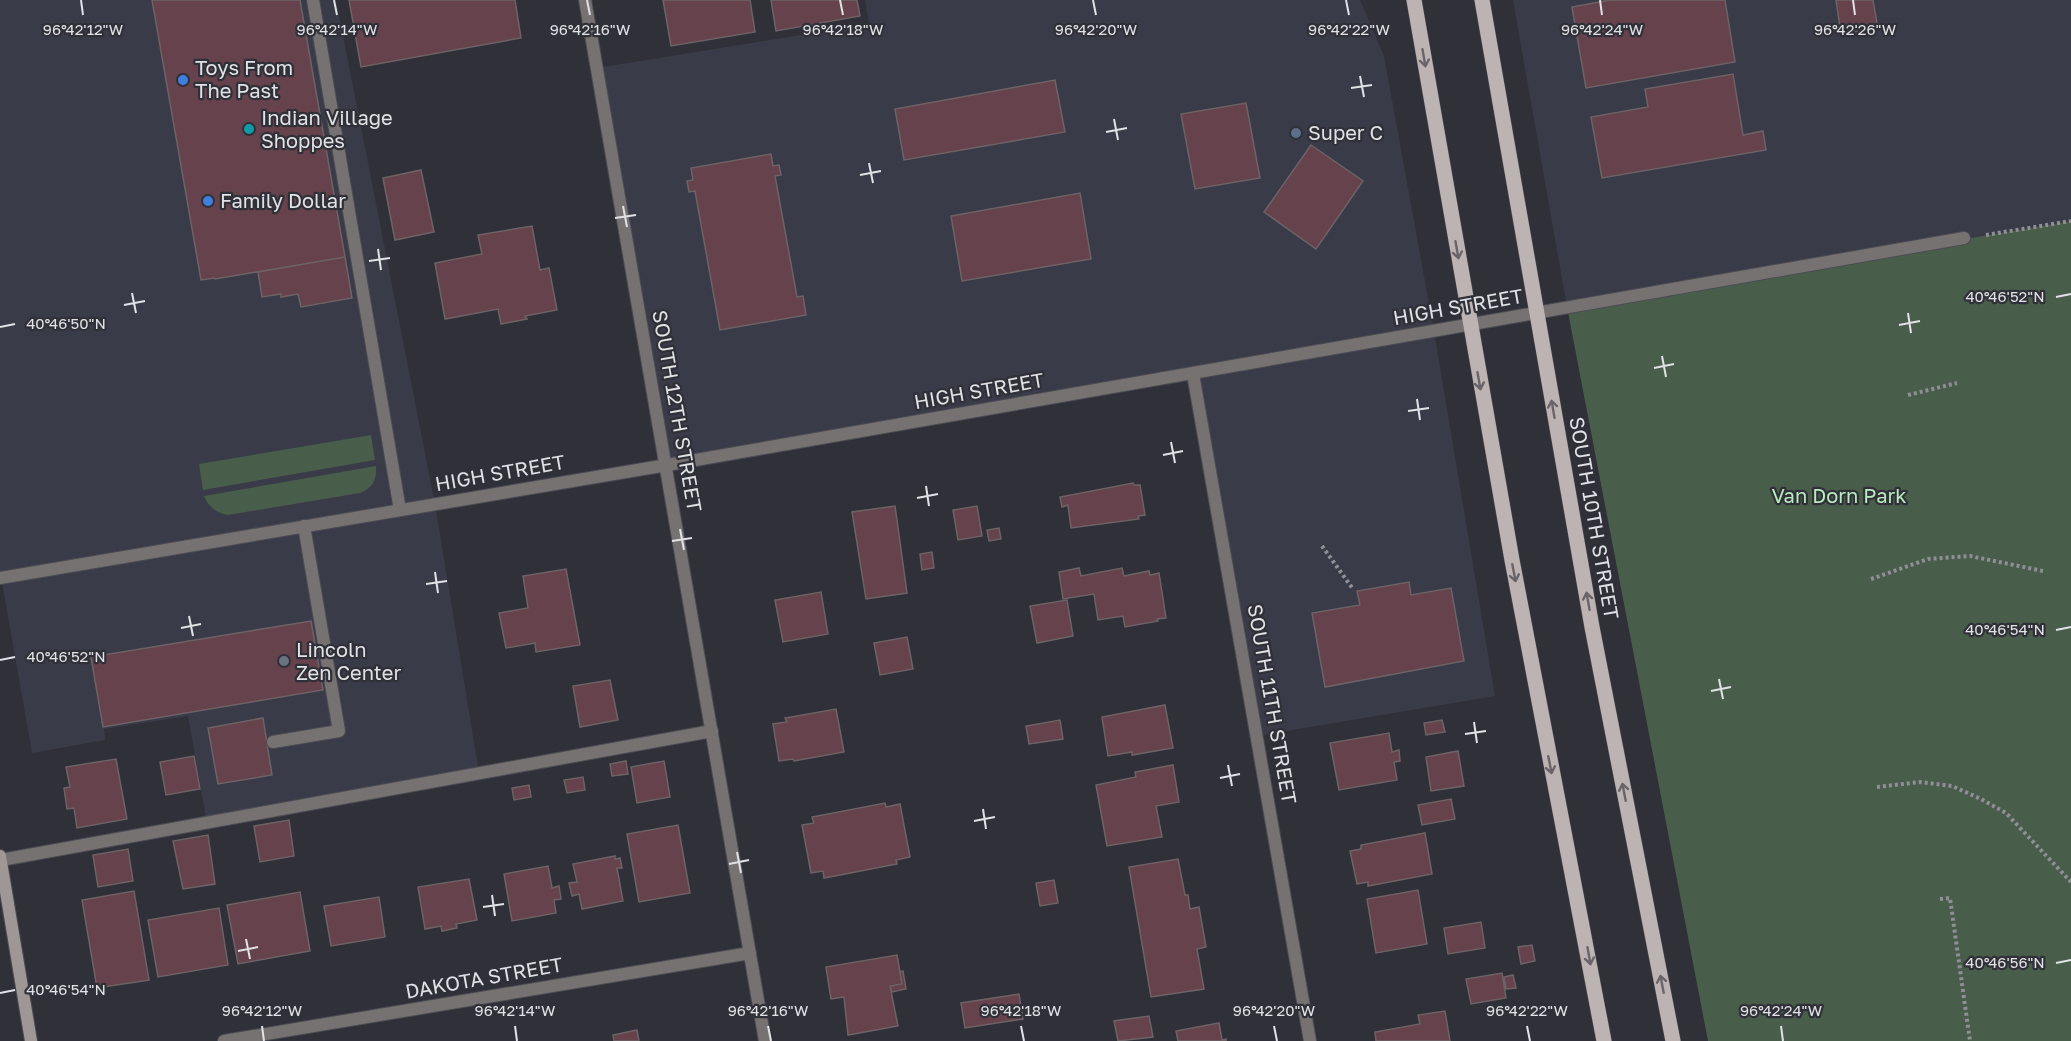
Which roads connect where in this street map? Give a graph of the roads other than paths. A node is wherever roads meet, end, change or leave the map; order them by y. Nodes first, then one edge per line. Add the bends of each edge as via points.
1 (313, 0) edge
2 (585, 0) edge
3 (1414, 0) edge
4 (1482, 0) edge
5 (1964, 238) road end
6 (1536, 313) junction
7 (1470, 324) junction
8 (1193, 374) junction
9 (667, 465) junction
10 (400, 510) junction
11 (304, 526) junction
12 (0, 578) edge
13 (712, 731) junction
14 (273, 742) dead end
15 (0, 858) edge
16 (750, 953) junction
17 (31, 1041) edge
18 (224, 1041) edge
19 (765, 1041) edge
20 (1311, 1041) edge
21 (1605, 1041) edge
22 (1673, 1041) edge

1 - 10 street
2 - 9 street, SOUTH 12TH STREET
3 -> 7 main road
4 - 6 main road, SOUTH 10TH STREET
5 - 6 street, HIGH STREET
6 - 7 street, HIGH STREET
22 -> 6 main road, SOUTH 10TH STREET via 1592,627
7 - 8 street, HIGH STREET
7 -> 21 main road
8 - 9 street, HIGH STREET
8 - 20 street, SOUTH 11TH STREET
9 - 10 street, HIGH STREET
9 - 13 street, SOUTH 12TH STREET
10 - 11 street, HIGH STREET
11 - 12 street, HIGH STREET
11 - 14 street via 339,731
13 - 15 street
13 - 16 street, SOUTH 12TH STREET
15 - 17 main road
16 - 18 street, DAKOTA STREET
16 - 19 street, SOUTH 12TH STREET

